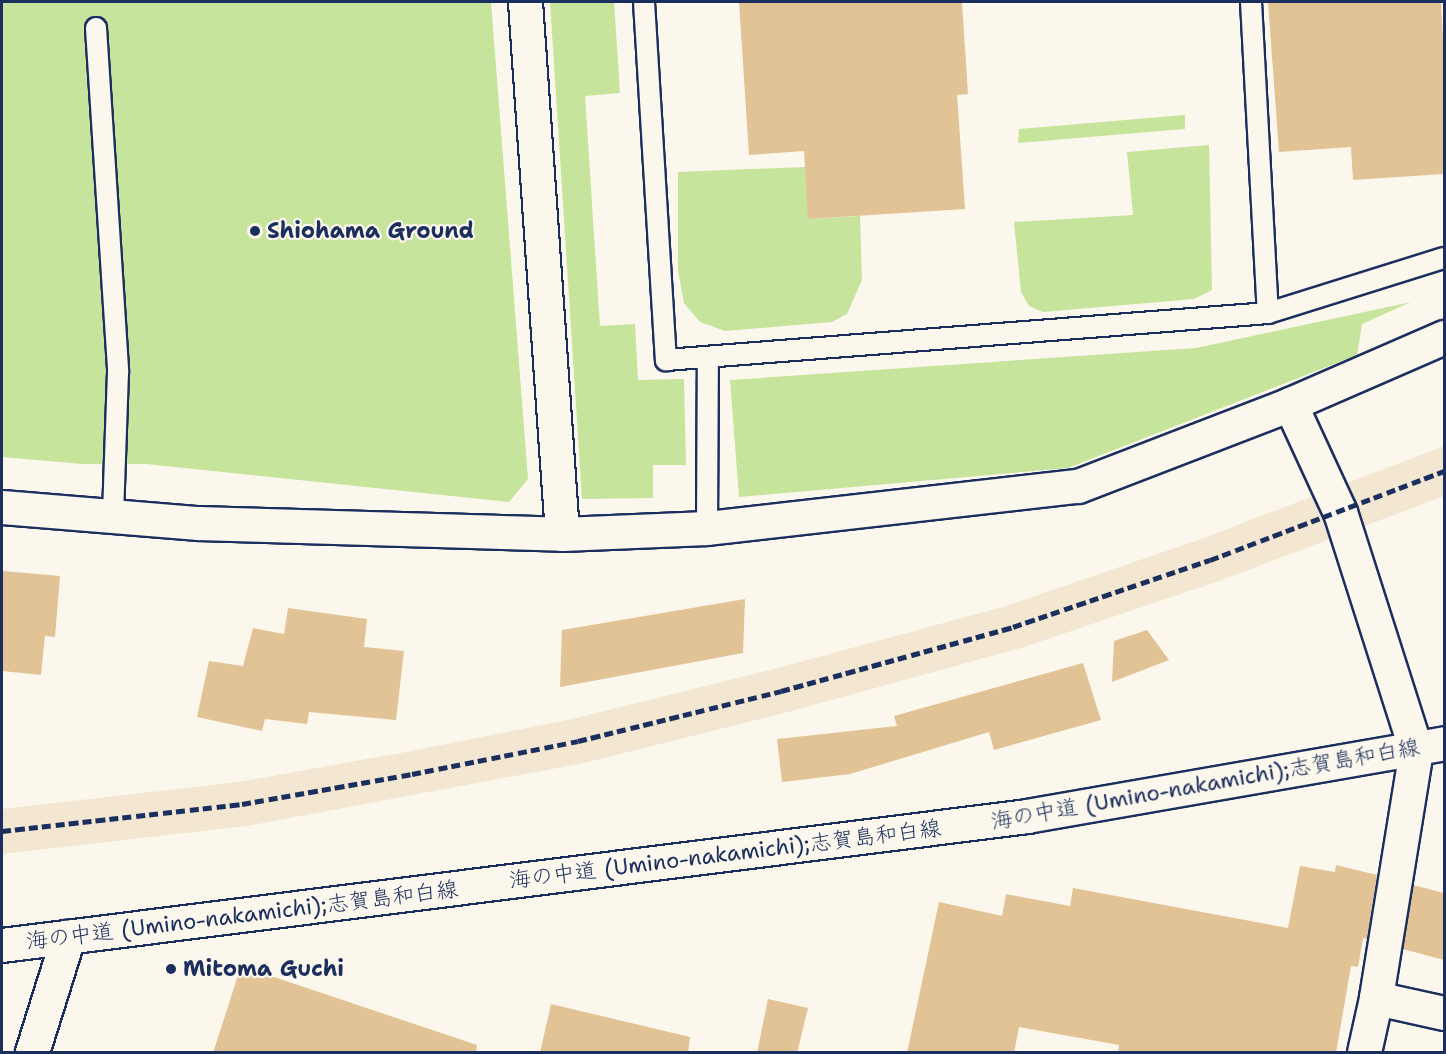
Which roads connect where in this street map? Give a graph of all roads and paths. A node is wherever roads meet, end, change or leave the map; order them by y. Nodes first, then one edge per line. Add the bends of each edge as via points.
1 (525, 2) edge
2 (644, 2) edge
3 (1251, 2) edge
4 (96, 28) dead end
5 (1444, 258) edge
6 (1268, 313) junction
7 (1444, 337) edge
8 (708, 357) junction
9 (1290, 404) junction
10 (2, 507) edge
11 (113, 516) junction
12 (707, 528) junction
13 (562, 534) junction
14 (1430, 746) edge
15 (68, 937) junction
16 (2, 945) edge
17 (1376, 998) junction
18 (1444, 1013) edge
19 (32, 1053) edge
20 (1365, 1053) edge

1 - 13 street
2 - 8 lane via 666,360
3 - 6 lane
4 - 11 lane via 118,372
5 - 6 lane
6 - 8 lane
7 - 9 street
8 - 12 lane
9 - 12 street via 1078,486
9 - 14 street via 1340,512
10 - 11 street
11 - 13 street via 198,523
12 - 13 street
14 - 15 street, 海の中道 (Umino-nakamichi);志賀島和白線 via 1027,816
14 - 17 street
15 - 16 street, 海の中道 (Umino-nakamichi);志賀島和白線
15 - 19 street
17 - 18 street
17 - 20 street

